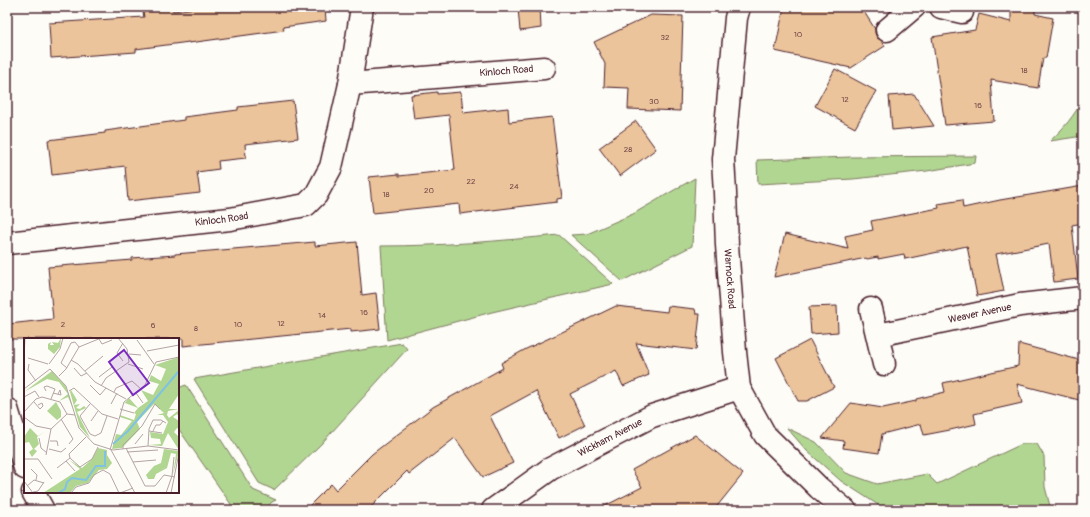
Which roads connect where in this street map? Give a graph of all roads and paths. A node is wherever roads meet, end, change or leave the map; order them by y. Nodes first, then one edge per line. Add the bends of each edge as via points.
1 (362, 7) edge
2 (739, 7) edge
3 (914, 7) edge
4 (941, 7) edge
5 (962, 12) dead end
6 (887, 30) dead end
7 (544, 68) dead end
8 (350, 84) junction
9 (7, 243) edge
10 (1083, 298) edge
11 (871, 309) dead end
12 (878, 335) junction
13 (884, 364) dead end
14 (739, 388) junction
15 (7, 413) edge
16 (24, 465) edge
17 (34, 493) edge
18 (43, 510) edge
19 (493, 510) edge
20 (845, 510) edge

1 - 8 street, Kinloch Road
2 - 14 street, Warnock Road via 723,159 727,245
3 - 6 street
4 - 5 street
7 - 8 street, Kinloch Road
8 - 9 street, Kinloch Road via 331,167 316,195 306,205 230,219
10 - 12 street, Weaver Avenue via 1020,305
11 - 12 street
12 - 13 street
14 - 19 street, Wickham Avenue via 652,416 550,469
14 - 20 street, Warnock Road via 765,435
15 - 16 street
17 - 18 street

